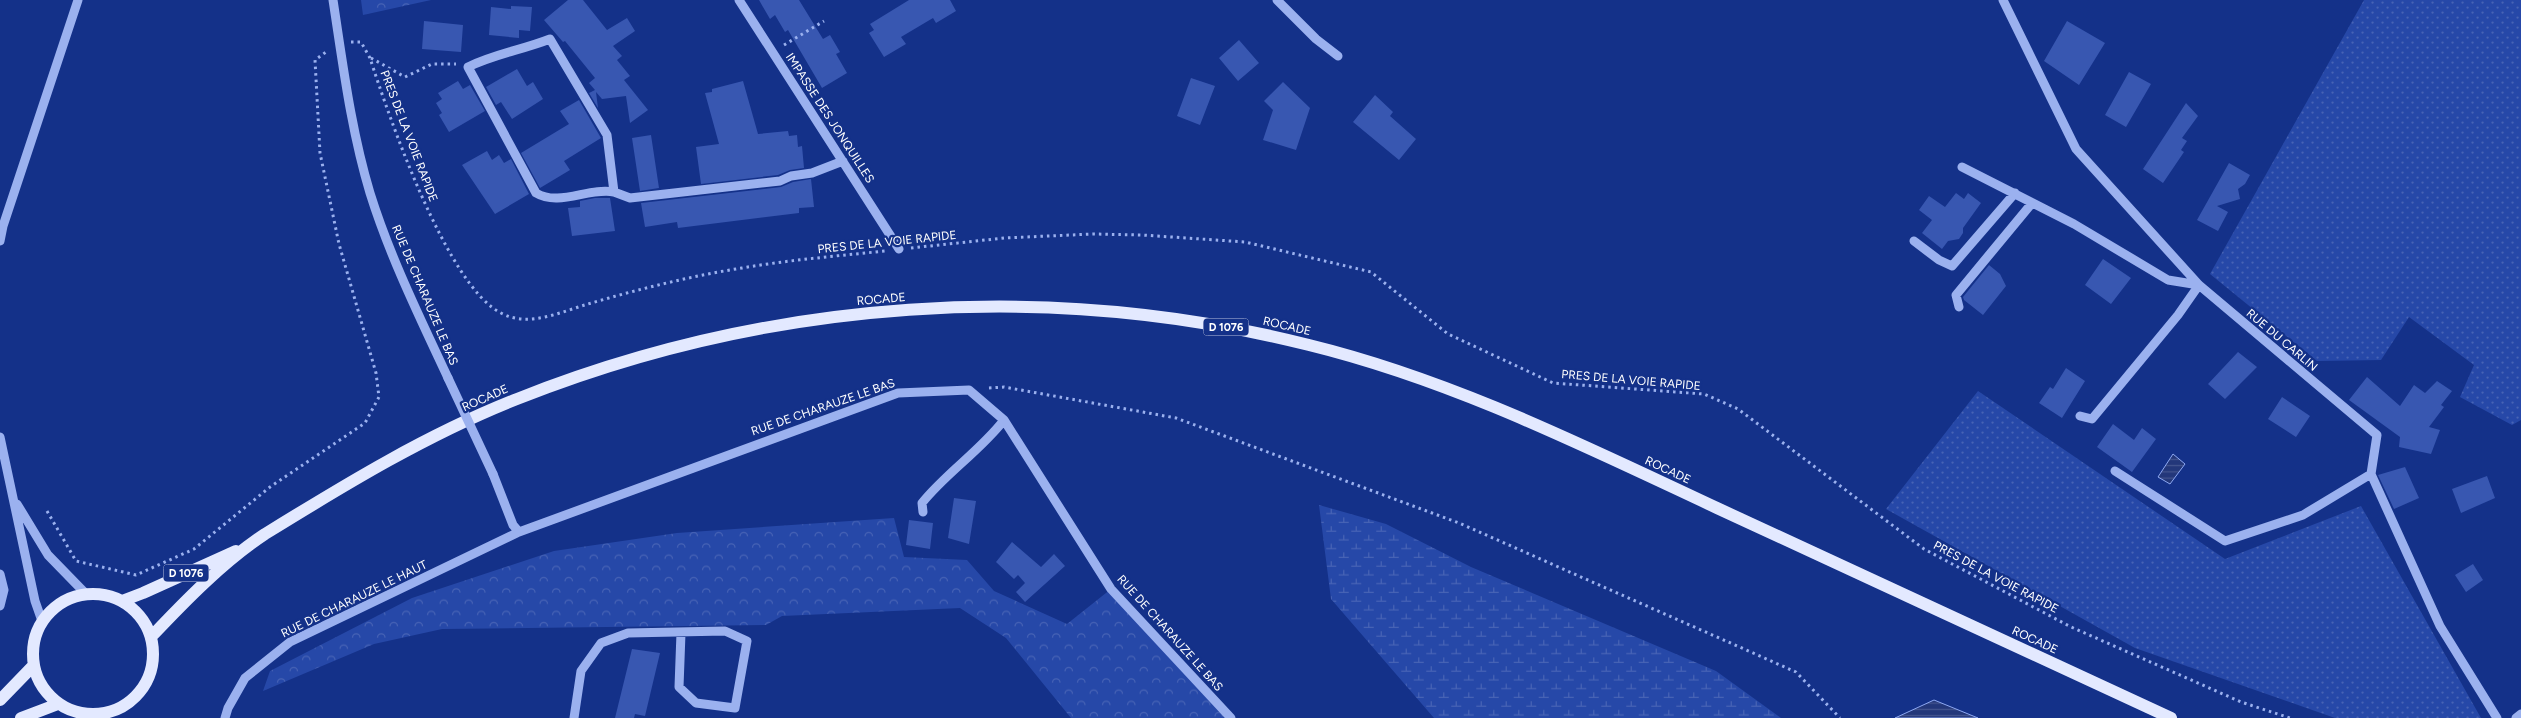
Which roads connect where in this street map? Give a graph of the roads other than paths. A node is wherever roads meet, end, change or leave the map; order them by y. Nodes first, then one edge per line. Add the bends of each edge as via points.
1 (78, 0) edge
2 (333, 0) edge
3 (739, 0) edge
4 (1277, 0) edge
5 (2003, 0) edge
6 (1338, 56) dead end
7 (843, 162) junction
8 (1962, 167) dead end
9 (614, 192) junction
10 (2014, 194) junction
11 (2032, 203) junction
12 (0, 241) edge
13 (1914, 241) dead end
14 (899, 249) road end
15 (2199, 285) junction
16 (1958, 307) dead end
17 (2080, 416) dead end
18 (1004, 420) junction
19 (0, 436) edge
20 (2115, 471) dead end
21 (2371, 474) junction
22 (13, 497) junction
23 (923, 512) dead end
24 (519, 532) junction
25 (250, 544) junction
26 (0, 574) edge
27 (86, 594) junction
28 (122, 601) junction
29 (0, 606) edge
30 (42, 622) junction
31 (682, 633) junction
32 (152, 637) junction
33 (34, 665) junction
34 (0, 700) edge
35 (58, 704) junction
36 (2521, 714) edge
37 (21, 718) edge
38 (226, 718) edge
39 (574, 718) edge
40 (1231, 718) edge
41 (2171, 718) edge
42 (2497, 718) edge
43 (2516, 718) edge

1 - 12 street
2 - 24 street, RUE DE CHARAUZE LE BAS, bridge via 353,126 370,194 395,263 493,474 513,525
3 - 7 street, IMPASSE DES JONQUILLES
4 - 6 street
5 - 15 street, RUE DU CARLIN via 2076,149
7 - 9 street via 780,181 630,198
7 - 14 street, IMPASSE DES JONQUILLES
8 - 10 street
9 - 9 street via 607,135 550,39 491,56 468,67 536,193 544,198 554,198 605,190
10 - 11 street
10 - 13 street via 1952,266
11 - 15 street via 2168,280
11 - 16 street via 1956,295
15 - 17 street via 2092,419
15 - 21 street, RUE DU CARLIN via 2377,435
18 - 23 street via 991,437 932,490 922,503
18 - 24 street, RUE DE CHARAUZE LE BAS via 969,390 898,393
18 - 40 street, RUE DE CHARAUZE LE BAS via 1111,589
19 - 22 street
20 - 21 street via 2225,542 2303,515
21 - 42 street via 2440,626
22 - 27 street via 48,555
22 - 30 street
24 - 38 street, RUE DE CHARAUZE LE HAUT via 290,642 245,678
25 - 28 main road, ROCADE / D 1076
25 - 32 main road, ROCADE / D 1076 via 182,605
25 - 41 main road, ROCADE / D 1076 via 380,465 446,430 515,399 677,346 832,317 975,307 1075,308 1235,328 1312,345 1383,366 1488,404
26 - 29 street via 4,590
27 - 28 main road
27 - 30 main road via 61,603
28 - 32 main road via 145,622
30 - 33 main road via 33,650
31 - 31 street via 725,631 747,640 735,708 696,703 679,687
31 - 39 street via 628,633 601,643 581,671
32 - 35 main road via 154,656 151,674 142,691 129,704 112,712 94,715 75,712
33 - 34 main road
33 - 35 main road via 42,687
35 - 37 main road
36 - 43 street

